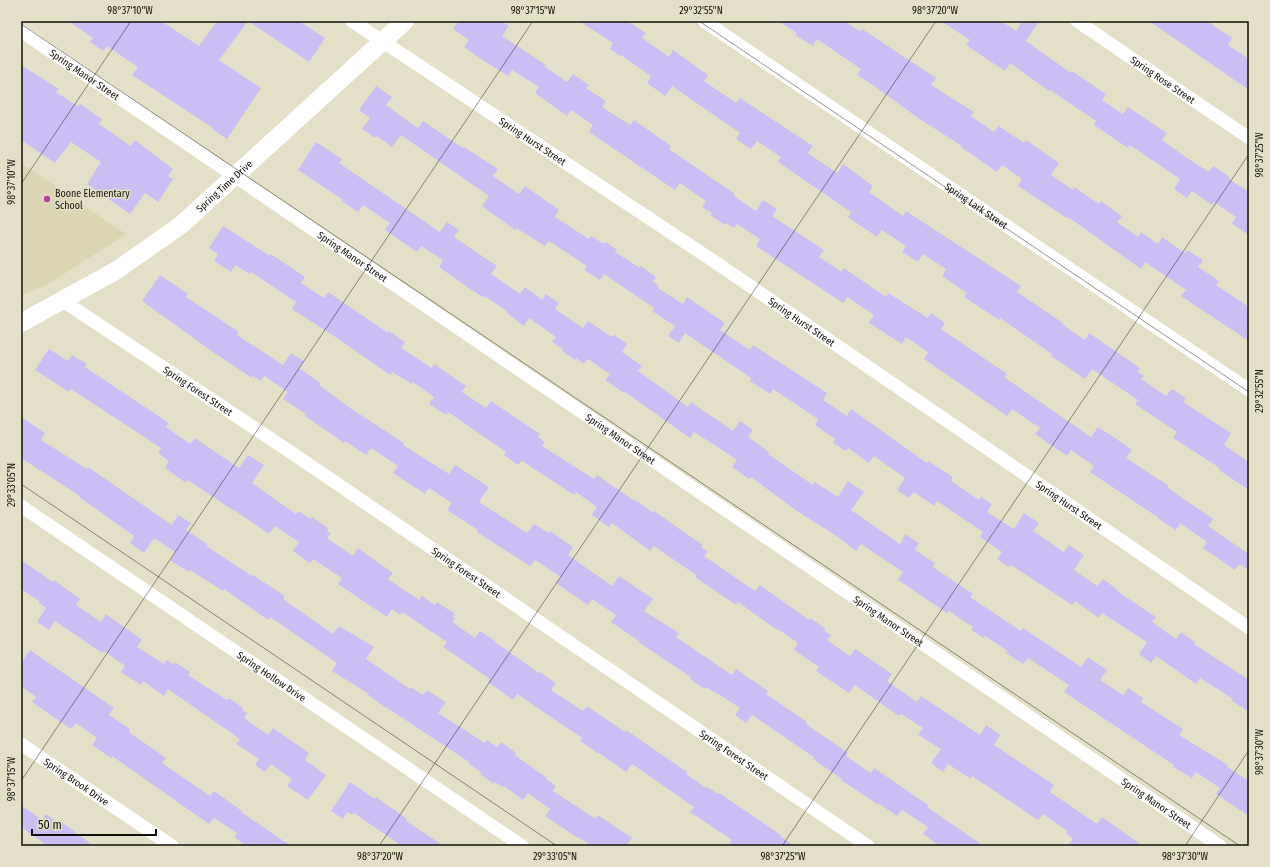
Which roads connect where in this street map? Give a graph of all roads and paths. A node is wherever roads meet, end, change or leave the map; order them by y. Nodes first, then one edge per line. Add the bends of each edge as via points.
1 (352, 21) edge
2 (405, 21) edge
3 (704, 21) edge
4 (1077, 21) edge
5 (21, 31) edge
6 (383, 41) junction
7 (1249, 138) edge
8 (235, 177) junction
9 (63, 301) junction
10 (21, 323) edge
11 (1249, 390) edge
12 (21, 506) edge
13 (1249, 628) edge
14 (21, 744) edge
15 (172, 846) edge
16 (522, 846) edge
17 (868, 846) edge
18 (1220, 846) edge

1 - 6 street, Spring Hurst Street
2 - 6 street, Spring Time Drive
3 - 11 street, Spring Lark Street
4 - 7 street, Spring Rose Street
5 - 8 street, Spring Manor Street
6 - 8 street, Spring Time Drive
6 - 13 street, Spring Hurst Street via 718,264
8 - 9 street, Spring Time Drive via 181,225 154,245
8 - 18 street, Spring Manor Street
9 - 10 street, Spring Time Drive
9 - 17 street, Spring Forest Street via 295,455
12 - 16 street, Spring Hollow Drive
14 - 15 street, Spring Brook Drive

